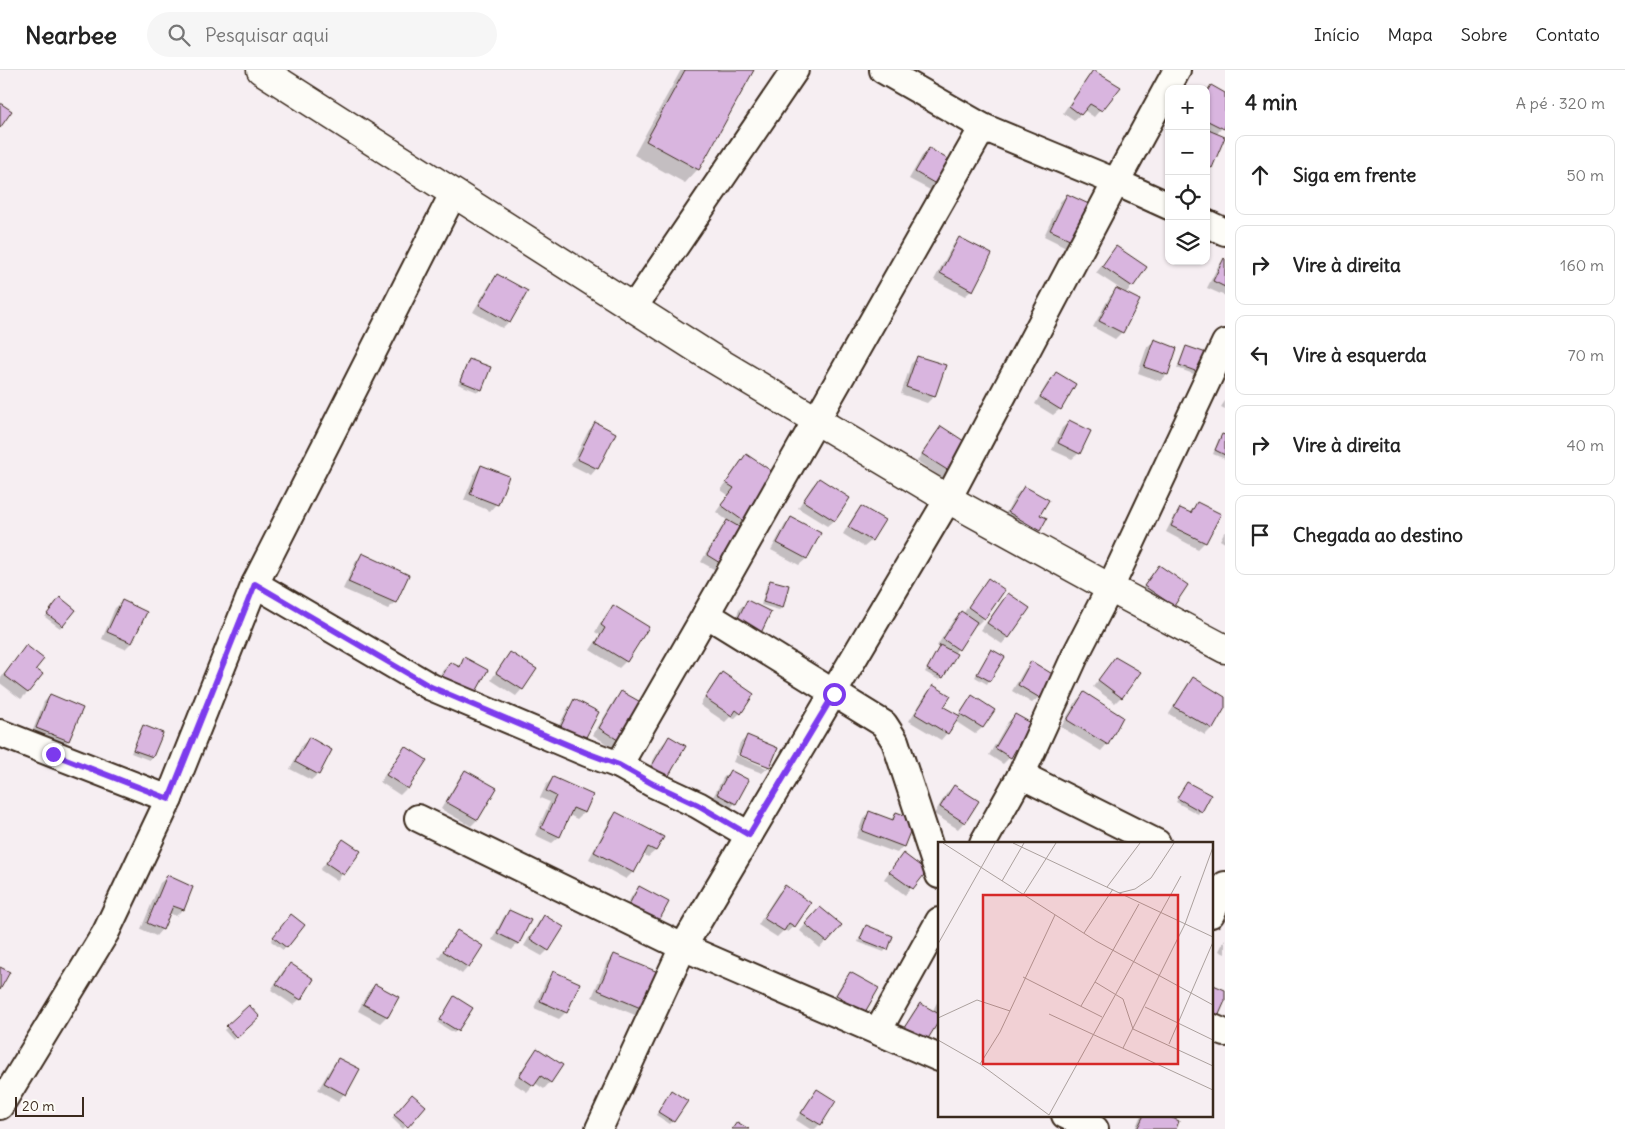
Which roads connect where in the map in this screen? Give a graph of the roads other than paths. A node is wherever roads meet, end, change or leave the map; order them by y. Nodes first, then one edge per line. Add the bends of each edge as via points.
1 (261, 70) edge
2 (795, 70) edge
3 (883, 70) edge
4 (1177, 70) edge
5 (983, 127) junction
6 (1116, 182) junction
7 (453, 194) junction
8 (1165, 204) edge
9 (1210, 226) edge
10 (1225, 232) edge
11 (634, 307) junction
12 (1225, 343) edge
13 (816, 419) junction
14 (948, 499) junction
15 (255, 584) junction
16 (1110, 588) junction
17 (706, 614) junction
18 (1225, 649) edge
19 (834, 694) junction
20 (0, 733) edge
21 (619, 765) junction
22 (1021, 775) junction
23 (169, 799) junction
24 (418, 818) dead end
25 (749, 835) junction
26 (984, 842) edge
27 (1155, 842) edge
28 (1212, 870) edge
29 (938, 872) edge
30 (1225, 877) edge
31 (1225, 885) edge
32 (1212, 912) edge
33 (938, 924) edge
34 (683, 947) junction
35 (1212, 1028) edge
36 (878, 1031) junction
37 (1225, 1034) edge
38 (938, 1058) edge
39 (0, 1106) edge
40 (1067, 1116) edge
41 (599, 1129) edge
42 (1095, 1129) edge

1 - 7 street
2 - 11 street
3 - 5 street
4 - 6 street
5 - 6 street
5 - 13 street
6 - 8 street
6 - 14 street
7 - 11 street
7 - 15 street
9 - 10 street
11 - 13 street via 712,358
12 - 16 street
13 - 14 street
13 - 17 street
14 - 16 street
14 - 19 street
15 - 21 street via 431,687
15 - 23 street
16 - 18 street
16 - 22 street
17 - 19 street
17 - 21 street
19 - 25 street
19 - 29 street via 884,724 895,741
20 - 23 street
21 - 25 street
22 - 26 street
22 - 27 street
23 - 39 street via 106,932
24 - 34 street
25 - 34 street
28 - 30 street
31 - 32 street
33 - 36 street
34 - 36 street
34 - 41 street
35 - 37 street
36 - 38 street
40 - 42 street

